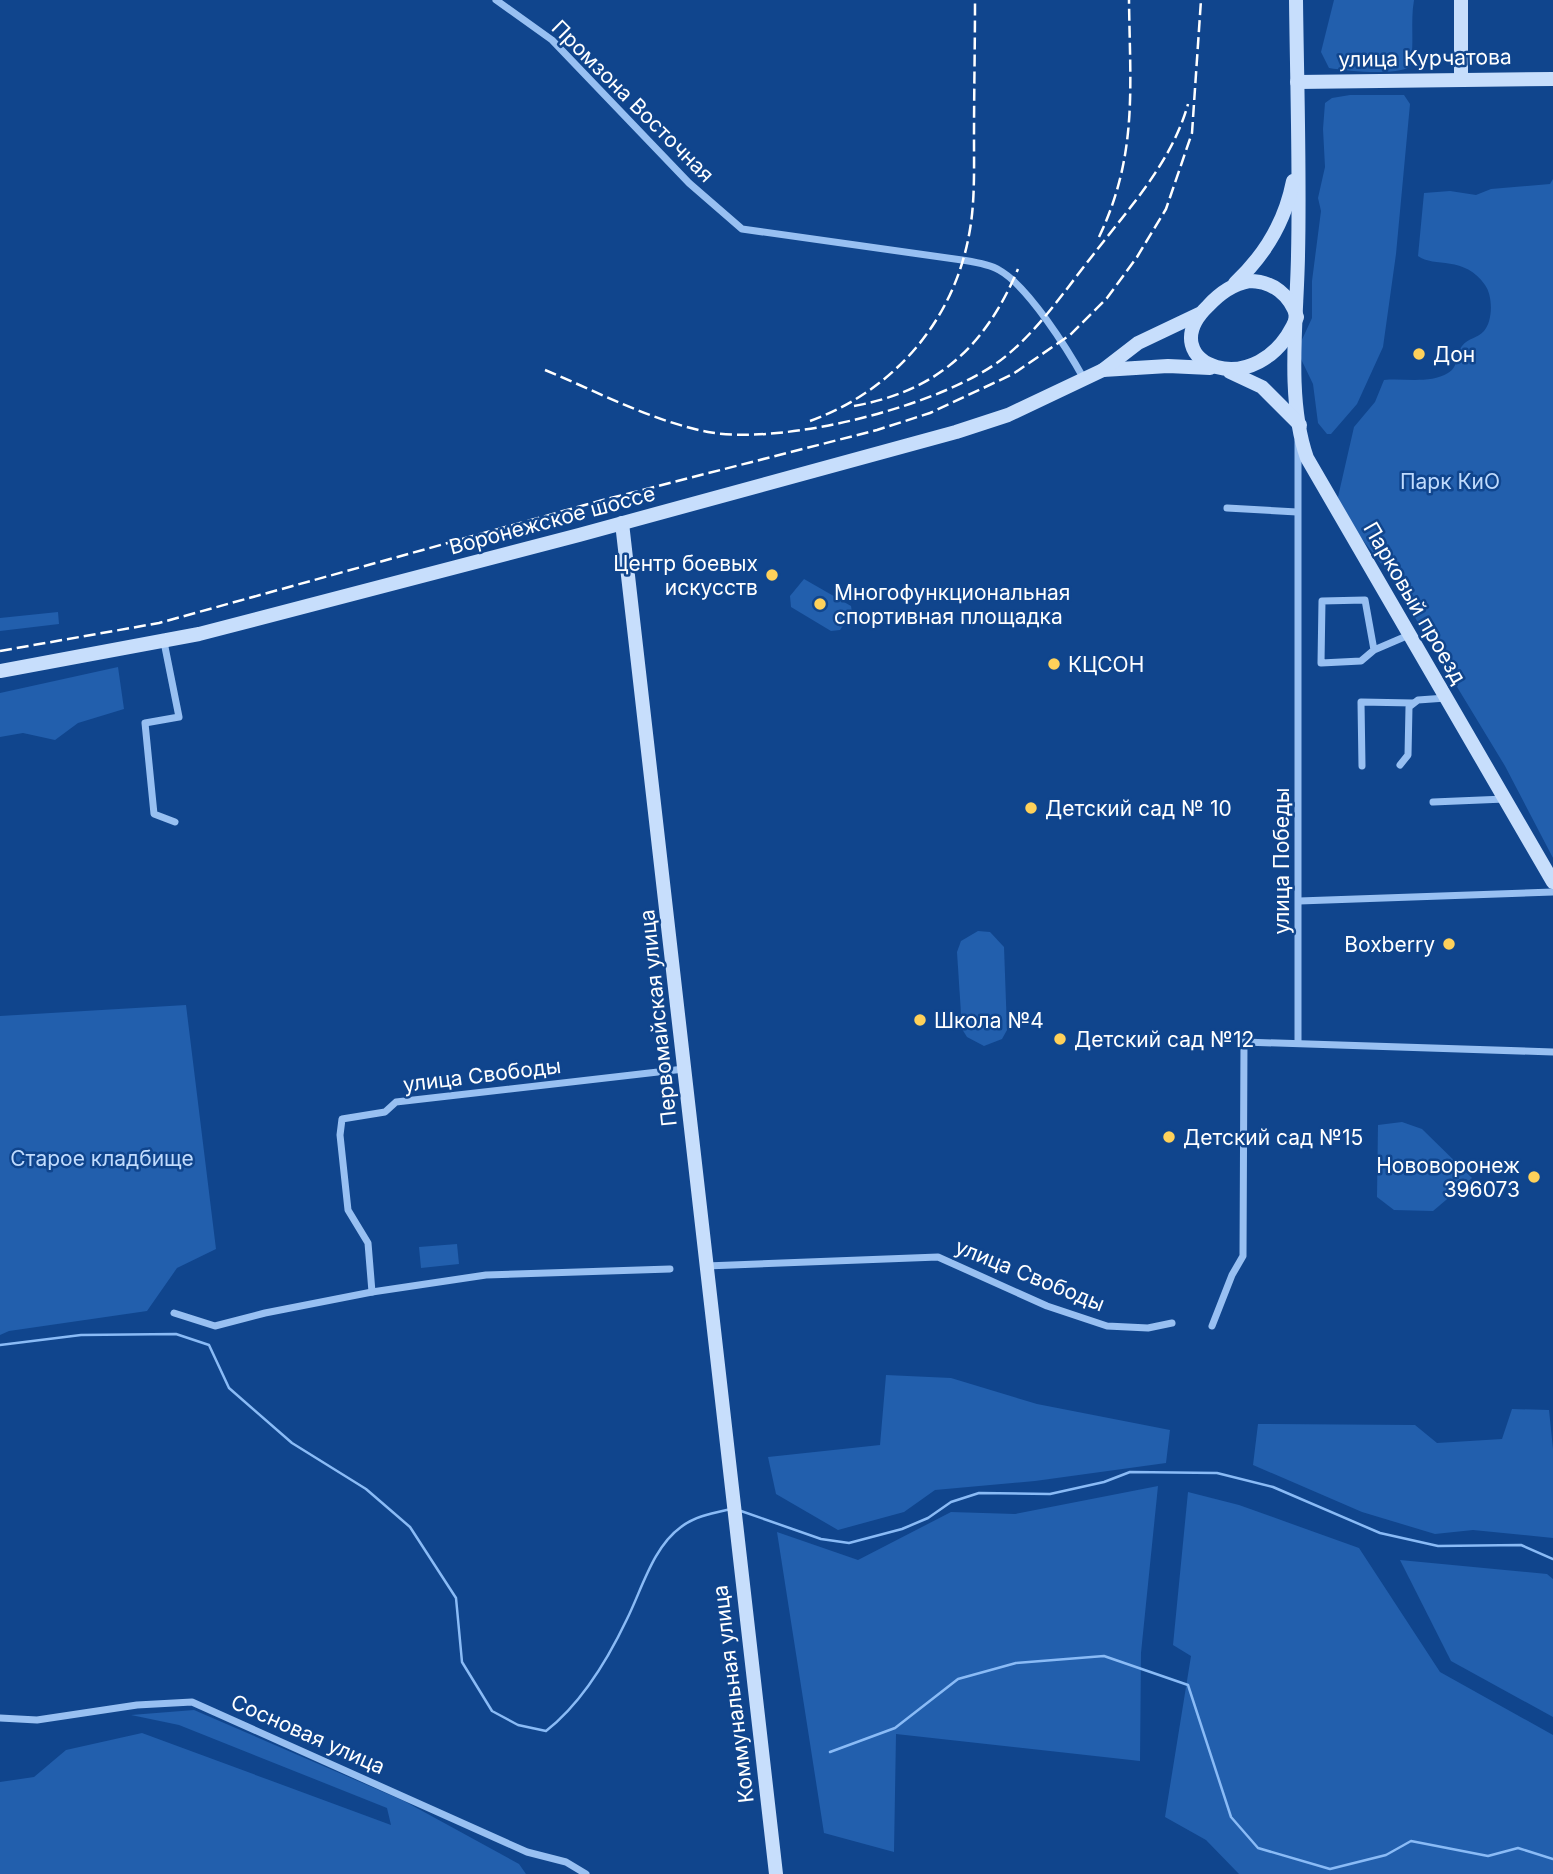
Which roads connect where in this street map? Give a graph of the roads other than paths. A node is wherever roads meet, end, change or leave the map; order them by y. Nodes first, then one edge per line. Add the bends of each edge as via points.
1 (496, 0) edge
2 (1296, 0) edge
3 (1461, 0) edge
4 (1461, 78) junction
5 (1553, 79) edge
6 (1297, 82) junction
7 (1300, 146) junction
8 (1229, 288) junction
9 (1199, 314) junction
10 (1297, 317) junction
11 (1103, 370) junction
12 (1219, 370) junction
13 (1084, 379) junction
14 (1300, 425) junction
15 (1227, 508) dead end
16 (1297, 512) junction
17 (622, 523) junction
18 (1409, 635) junction
19 (164, 642) junction
20 (1374, 650) junction
21 (0, 671) edge
22 (1447, 698) junction
23 (1413, 703) junction
24 (1400, 765) dead end
25 (1362, 766) dead end
26 (1505, 799) junction
27 (1433, 802) dead end
28 (175, 822) dead end
29 (1553, 882) edge
30 (1553, 892) edge
31 (1299, 901) junction
32 (1298, 1042) junction
33 (1553, 1052) edge
34 (684, 1069) junction
35 (706, 1266) junction
36 (670, 1269) dead end
37 (372, 1292) junction
38 (174, 1313) dead end
39 (1172, 1323) dead end
40 (1212, 1326) dead end
41 (734, 1509) joint
42 (0, 1718) edge
43 (586, 1874) edge
44 (776, 1874) edge

1 - 13 street, Промзона Восточная via 552,40 689,184 742,229 998,269 1018,285
2 - 6 street
3 - 4 street
4 - 5 street, улица Курчатова
4 - 6 street, улица Курчатова
6 - 7 street
7 - 8 street via 1282,222 1252,267
7 - 10 street, Парковый проезд
8 - 9 street
8 - 10 street via 1249,281 1265,283 1285,295
9 - 11 street, Воронежское шоссе via 1138,343
9 - 12 street via 1192,344 1204,363
10 - 12 street via 1288,337 1266,358 1244,368
10 - 14 street, Парковый проезд
11 - 12 street, Воронежское шоссе via 1168,366
11 - 13 street, Воронежское шоссе
12 - 14 street via 1262,387
13 - 17 street, Воронежское шоссе via 986,423
14 - 16 street, улица Победы
14 - 18 street, Парковый проезд via 1307,458
15 - 16 street
16 - 31 street, улица Победы
17 - 19 street, Воронежское шоссе
17 - 34 street, Первомайская улица
18 - 20 street
18 - 22 street, Парковый проезд
19 - 21 street, Воронежское шоссе
19 - 28 street via 179,717 145,723 154,814
20 - 20 street via 1365,600 1322,601 1321,663 1360,661
22 - 23 street
22 - 26 street, Парковый проезд
23 - 24 street via 1409,707 1408,755
23 - 25 street via 1361,702
26 - 27 street
26 - 29 street, Парковый проезд
30 - 31 street
31 - 32 street, улица Победы
32 - 33 street
32 - 40 street via 1244,1041 1243,1256
34 - 35 street, Первомайская улица
34 - 37 street, улица Свободы via 396,1102 385,1112 342,1119 348,1210 368,1243
35 - 39 street, улица Свободы via 938,1257 1047,1306 1107,1326 1148,1328
35 - 41 street, Первомайская улица
36 - 37 street via 486,1275
37 - 38 street via 215,1326
41 - 44 street, Коммунальная улица
42 - 43 street, Сосновая улица via 37,1720 192,1702

